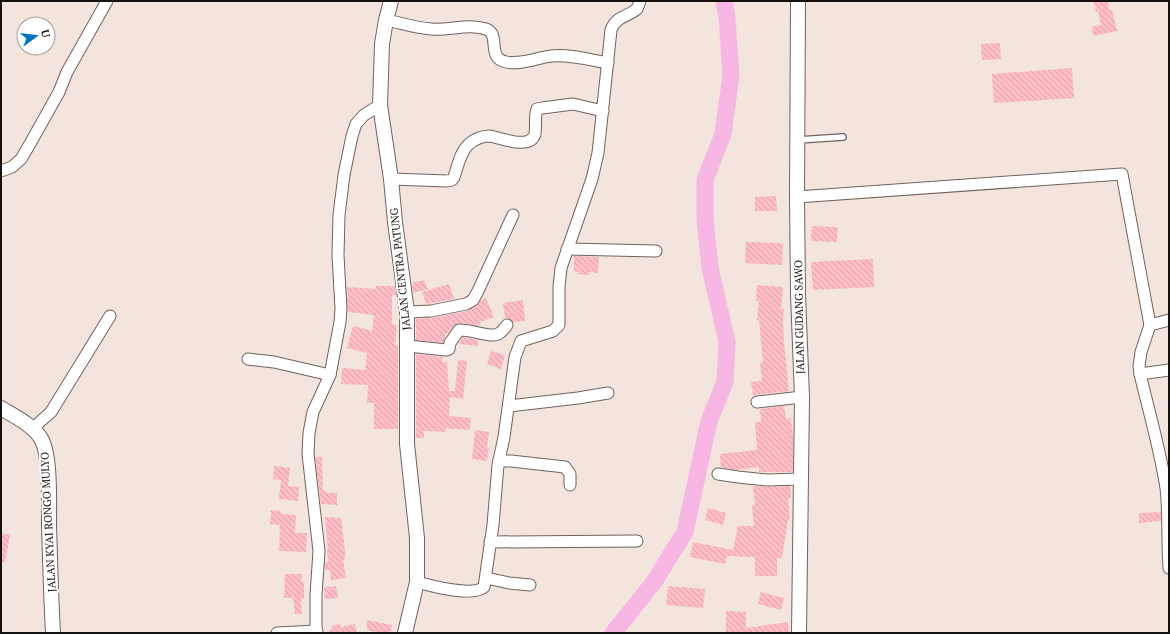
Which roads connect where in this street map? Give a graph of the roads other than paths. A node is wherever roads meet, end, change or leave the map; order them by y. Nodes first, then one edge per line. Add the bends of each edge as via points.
1 (107, 1) edge
2 (391, 1) edge
3 (640, 1) edge
4 (798, 1) edge
5 (386, 20) junction
6 (608, 63) junction
7 (380, 105) junction
8 (603, 111) junction
9 (843, 136) dead end
10 (798, 140) junction
11 (1, 171) edge
12 (391, 179) junction
13 (797, 197) junction
14 (512, 215) dead end
15 (567, 249) junction
16 (656, 251) dead end
17 (406, 312) junction
18 (110, 316) dead end
19 (1169, 320) edge
20 (508, 325) dead end
21 (1150, 325) junction
22 (408, 346) junction
23 (248, 359) dead end
24 (1169, 370) edge
25 (1140, 374) junction
26 (330, 375) junction
27 (608, 393) dead end
28 (802, 397) junction
29 (757, 402) dead end
30 (509, 406) junction
31 (1, 409) edge
32 (32, 429) junction
33 (499, 461) junction
34 (718, 474) dead end
35 (800, 479) junction
36 (570, 485) dead end
37 (1168, 515) edge
38 (637, 541) dead end
39 (490, 542) junction
40 (1169, 568) edge
41 (486, 578) junction
42 (417, 582) junction
43 (530, 585) dead end
44 (316, 632) edge
45 (52, 633) edge
46 (277, 633) edge
47 (405, 633) edge
48 (799, 633) edge

1 - 11 street via 21,159 12,167
2 - 5 street, JALAN CENTRA PATUNG
3 - 6 street via 636,9 613,25
4 - 10 street, JALAN GUDANG SAWO
5 - 6 street via 431,29 470,26 485,28 494,35 494,50 503,61 515,63 572,56
5 - 7 street, JALAN CENTRA PATUNG via 382,44
6 - 8 street
7 - 12 street, JALAN CENTRA PATUNG
7 - 26 street via 364,115 356,124 344,175 338,215 341,309
8 - 12 street via 573,104 537,109 535,135 531,140 518,143 489,136 473,141 462,153 452,180
8 - 15 street via 592,179
9 - 10 lane
10 - 13 street, JALAN GUDANG SAWO
12 - 17 street, JALAN CENTRA PATUNG
13 - 21 street via 1122,174
13 - 28 street, JALAN GUDANG SAWO
14 - 17 street via 473,300 451,308
15 - 16 street
15 - 30 street via 559,281 559,325 553,331 521,341 515,357
17 - 22 street, JALAN CENTRA PATUNG
18 - 32 street via 51,412
19 - 21 street
20 - 22 street via 494,336 459,330 447,350
21 - 25 street via 1139,366
22 - 42 street, JALAN CENTRA PATUNG via 407,444 416,525
23 - 26 street via 274,362
24 - 25 street
25 - 37 street via 1162,463
26 - 44 street via 313,412 309,433 308,454 319,551
27 - 30 street
28 - 29 street
28 - 35 street, JALAN GUDANG SAWO
30 - 33 street
31 - 32 street, JALAN KYAI RONGO MULYO
32 - 45 street, JALAN KYAI RONGO MULYO via 41,437 46,452
33 - 36 street via 565,468 570,475
33 - 39 street
34 - 35 street via 767,480
35 - 48 street, JALAN GUDANG SAWO
37 - 40 street
38 - 39 street
39 - 41 street
41 - 42 street via 484,587 477,591 443,589
41 - 43 street via 509,584
42 - 47 street, JALAN CENTRA PATUNG
44 - 46 street

